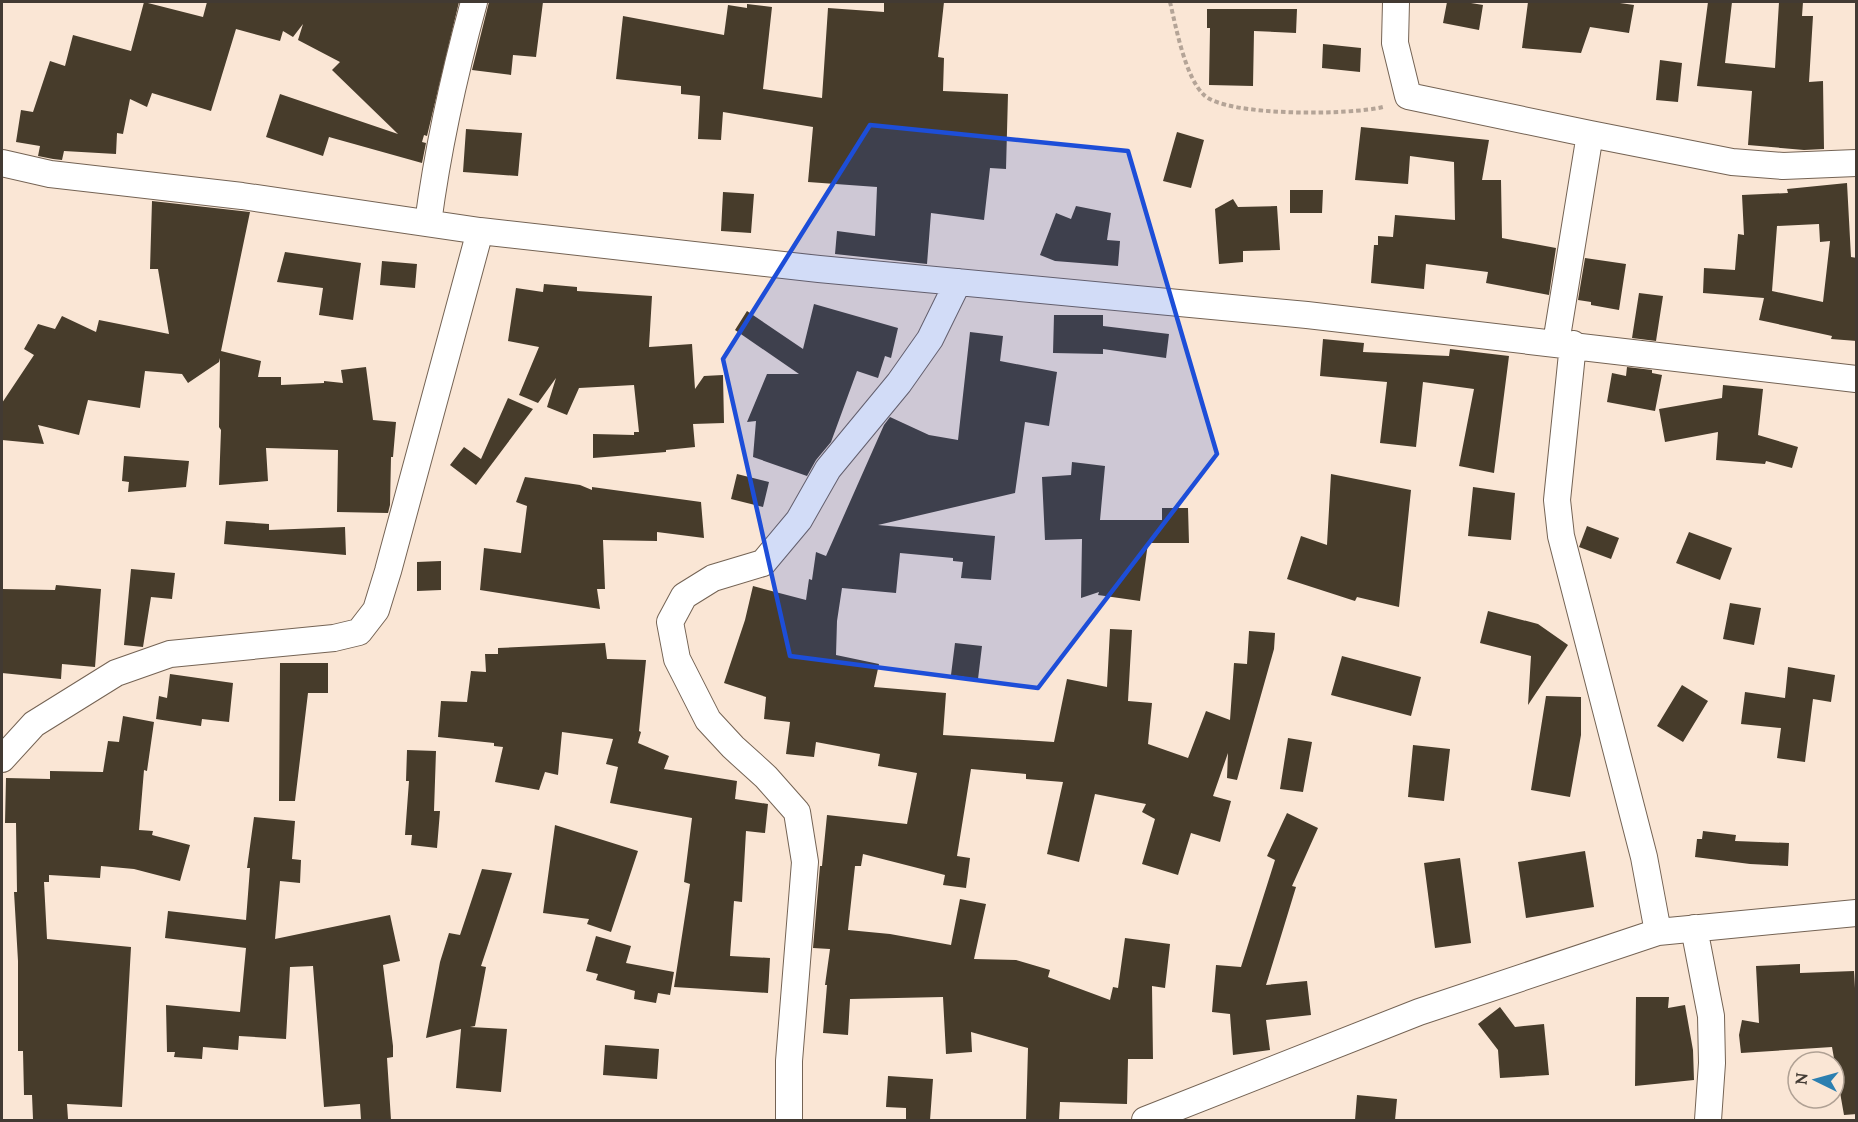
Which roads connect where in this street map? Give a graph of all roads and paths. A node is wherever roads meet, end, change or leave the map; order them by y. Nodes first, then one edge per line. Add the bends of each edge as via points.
1 (474, 2) edge
2 (1170, 2) edge
3 (1395, 2) edge
4 (1408, 96) junction
5 (1590, 134) junction
6 (2, 163) edge
7 (1857, 163) edge
8 (428, 223) junction
9 (480, 231) junction
10 (958, 282) junction
11 (1564, 344) junction
12 (1857, 379) edge
13 (2, 759) edge
14 (1857, 913) edge
15 (1694, 928) junction
16 (1658, 932) junction
17 (789, 1120) edge
18 (1145, 1120) edge
19 (1708, 1120) edge

1 - 8 street via 452,85
2 - 4 path via 1188,69 1204,95 1221,105 1292,114 1370,111
3 - 4 street via 1395,42
4 - 5 street
5 - 7 street via 1732,162 1783,166
5 - 11 street
6 - 8 street via 50,174
8 - 9 street
9 - 10 street
9 - 13 street via 388,571 376,610 360,632 170,654 116,673 34,724
10 - 11 street
10 - 17 street via 930,339 828,469 799,520 763,562 713,578 684,596 670,622 677,659 708,720 797,812 805,862 789,1061
11 - 12 street
11 - 16 street via 1557,500 1561,536 1644,857
14 - 15 street
15 - 16 street
15 - 19 street via 1711,1016 1713,1063
16 - 18 street via 1419,1012

